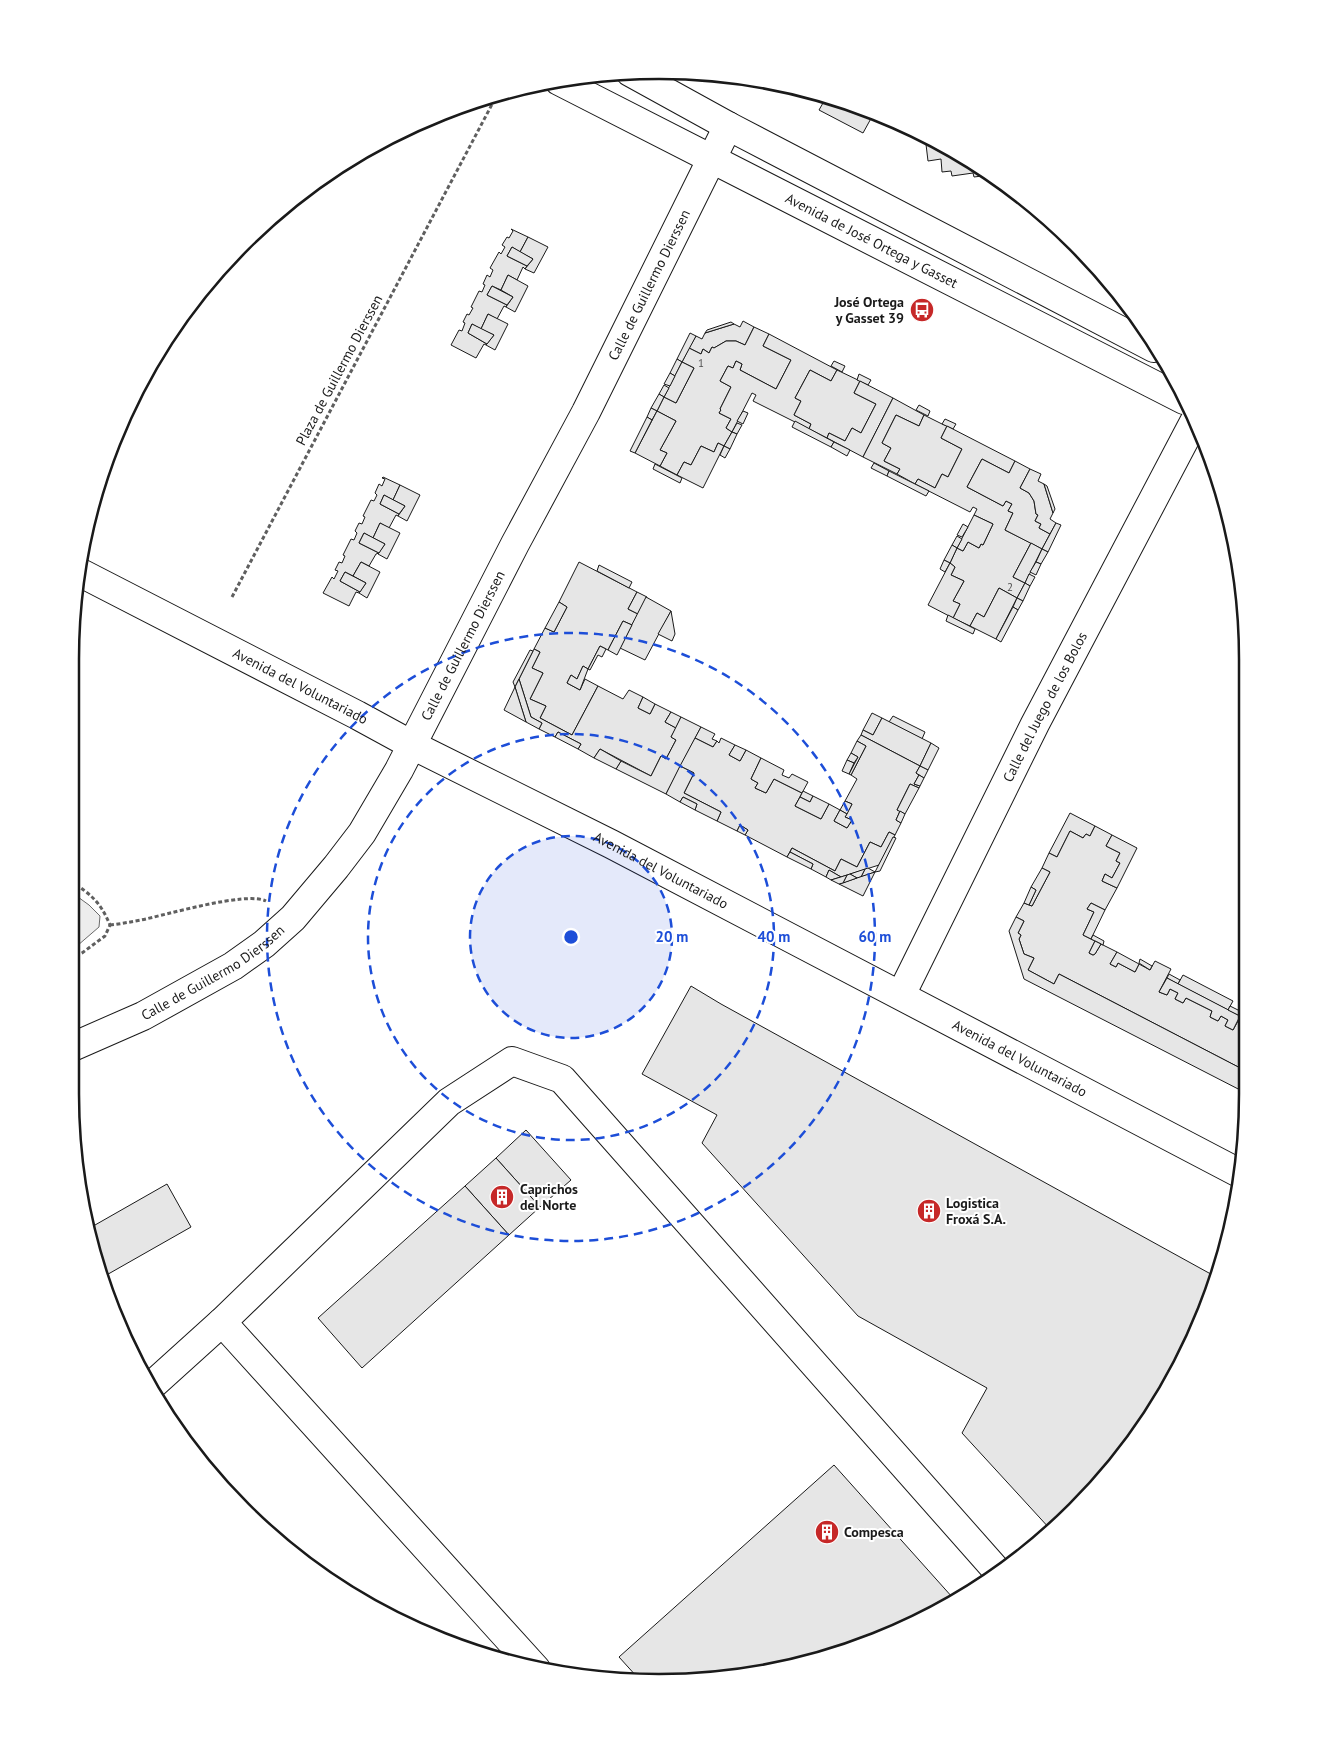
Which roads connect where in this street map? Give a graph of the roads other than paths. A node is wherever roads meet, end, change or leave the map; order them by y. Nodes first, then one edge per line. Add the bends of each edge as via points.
1 (643, 79) edge
2 (568, 86) edge
3 (728, 126) junction
4 (711, 158) junction
5 (1145, 343) edge
6 (1176, 396) edge
7 (1191, 428) edge
8 (85, 575) edge
9 (412, 745) junction
10 (901, 996) junction
11 (79, 1044) edge
12 (1234, 1170) edge
13 (222, 1322) junction
14 (155, 1382) edge
15 (994, 1567) edge
16 (526, 1658) edge

1 - 3 street
2 - 4 street, Avenida de José Ortega y Gasset
3 - 4 street, Calle de Guillermo Dierssen
3 - 5 street
4 - 6 street, Avenida de José Ortega y Gasset
4 - 9 street, Calle de Guillermo Dierssen via 586,412
7 - 10 street, Calle del Juego de los Bolos via 1035,724
8 - 9 street, Avenida del Voluntariado
9 - 10 street, Avenida del Voluntariado via 612,844
9 - 11 street, Calle de Guillermo Dierssen via 362,833 293,918 233,966 143,1016
10 - 12 street, Avenida del Voluntariado
13 - 14 street
13 - 15 street via 449,1102 512,1061 562,1079
13 - 16 street

